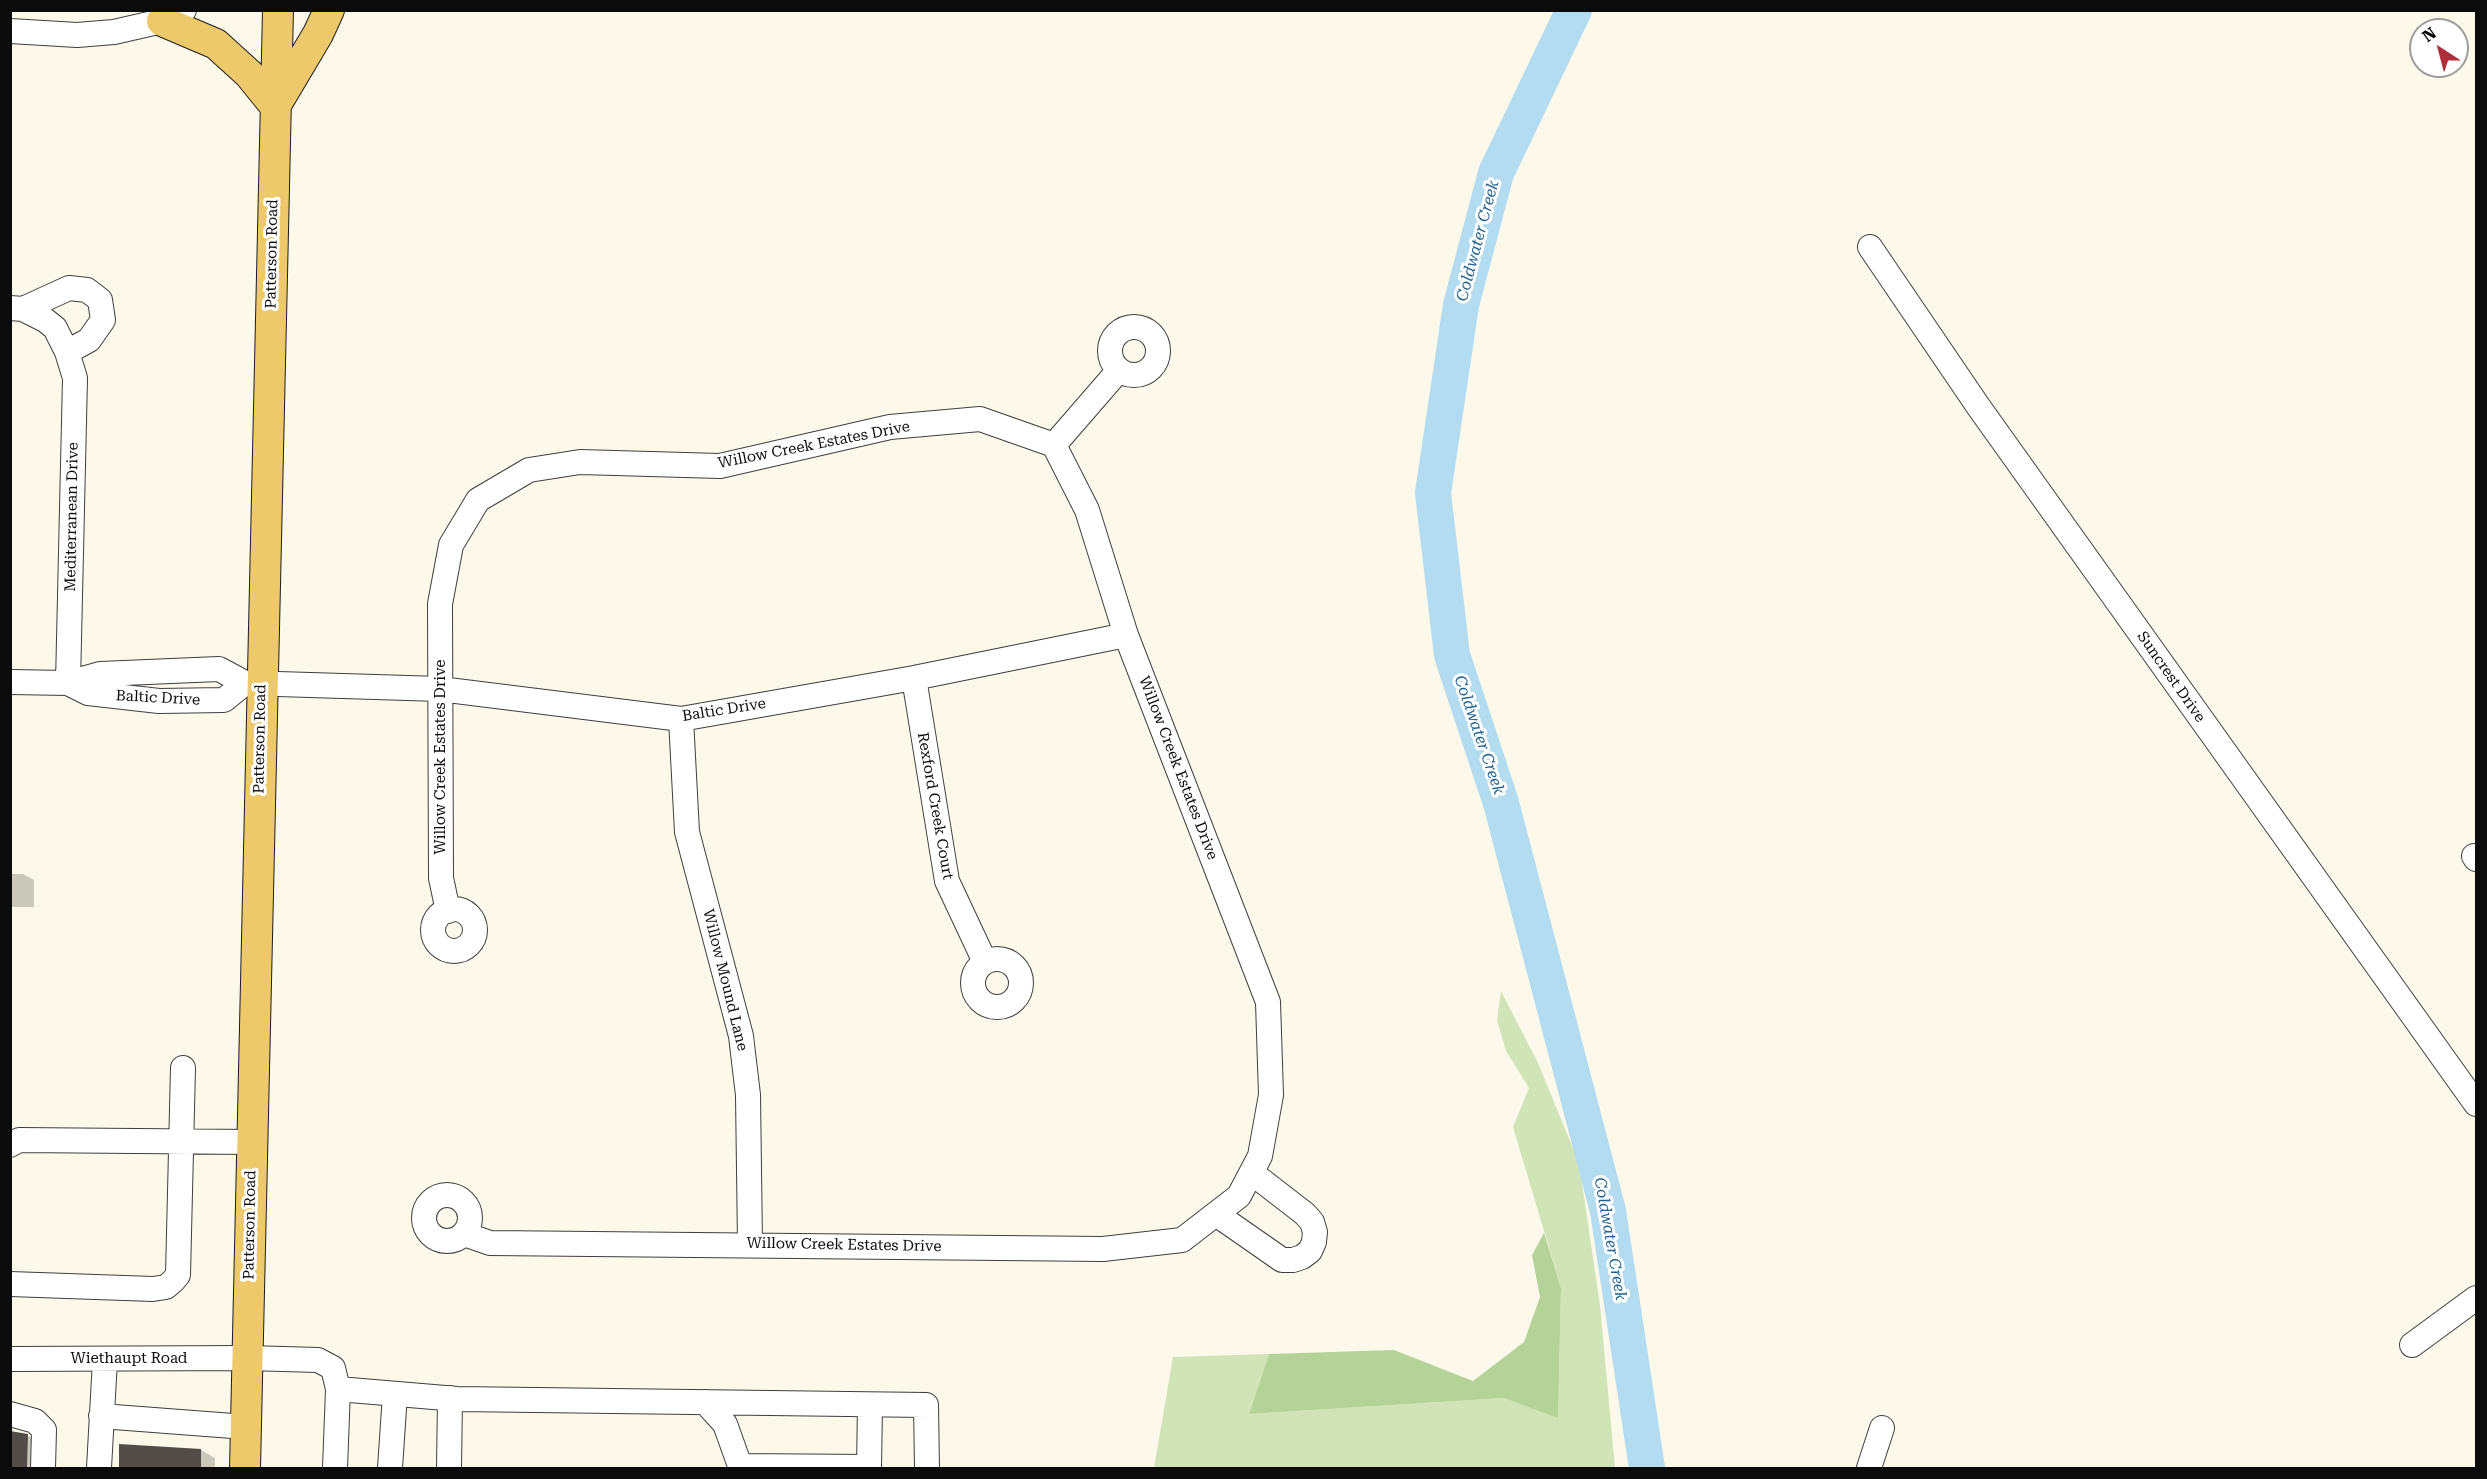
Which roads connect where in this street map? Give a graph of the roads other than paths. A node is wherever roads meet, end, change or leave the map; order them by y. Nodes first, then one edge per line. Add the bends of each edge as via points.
1 (278, 10) edge
2 (329, 10) edge
3 (173, 16) edge
4 (10, 31) edge
5 (275, 106) junction
6 (1870, 247) dead end
7 (17, 309) edge
8 (67, 352) junction
9 (1119, 370) dead end
10 (1054, 445) junction
11 (1126, 635) junction
12 (914, 678) junction
13 (10, 682) edge
14 (68, 683) junction
15 (253, 684) junction
16 (440, 689) junction
17 (681, 719) junction
18 (448, 911) dead end
19 (985, 962) dead end
20 (183, 1068) dead end
21 (2476, 1104) edge
22 (181, 1142) junction
23 (252, 1142) junction
24 (10, 1145) edge
25 (1252, 1173) junction
26 (1216, 1214) junction
27 (464, 1234) dead end
28 (750, 1244) junction
29 (10, 1284) edge
30 (2476, 1298) edge
31 (2412, 1345) dead end
32 (247, 1358) junction
33 (10, 1359) edge
34 (105, 1360) junction
35 (338, 1389) junction
36 (394, 1394) junction
37 (450, 1398) junction
38 (705, 1402) junction
39 (870, 1405) junction
40 (10, 1414) edge
41 (101, 1416) junction
42 (246, 1427) junction
43 (1882, 1428) dead end
44 (455, 1465) edge
45 (44, 1468) edge
46 (99, 1468) edge
47 (245, 1468) edge
48 (335, 1468) edge
49 (390, 1468) edge
50 (869, 1468) edge
51 (927, 1468) edge
52 (1869, 1468) edge

1 - 5 main road, Patterson Road
2 - 5 main road
3 - 4 street via 114,32 78,35
3 - 5 main road via 216,44 249,74
5 - 15 main road, Patterson Road
6 - 21 street, Suncrest Drive via 1985,416
7 - 8 street, Mediterranean Drive via 55,328
7 - 8 street, Mediterranean Drive via 69,288 87,290 100,300 103,320 89,340
8 - 14 street, Mediterranean Drive via 75,378
9 - 10 street
10 - 11 street, Willow Creek Estates Drive via 1087,510
10 - 16 street, Willow Creek Estates Drive via 980,418 891,427 720,466 580,462 529,470 478,500 451,545 440,604
11 - 12 street, Baltic Drive
11 - 25 street, Willow Creek Estates Drive via 1268,1002 1270,1095 1260,1156
12 - 17 street, Baltic Drive
12 - 19 street, Rexford Creek Court via 947,881
13 - 14 street, Baltic Drive
14 - 15 street, Baltic Drive via 88,693 159,701 224,700
15 - 16 street, Baltic Drive
15 - 23 main road, Patterson Road
16 - 17 street, Baltic Drive
16 - 18 street, Willow Creek Estates Drive via 441,878
17 - 28 street, Willow Mound Lane via 687,832 741,1036 748,1095
20 - 22 street
22 - 23 street
22 - 24 street via 19,1140
22 - 29 street via 178,1275 166,1287
23 - 32 main road, Patterson Road
25 - 26 street, Willow Creek Estates Drive via 1239,1196
25 - 26 street via 1312,1222 1315,1232 1310,1251 1293,1260 1282,1260
26 - 28 street, Willow Creek Estates Drive via 1182,1240 1103,1249
27 - 28 street, Willow Creek Estates Drive via 490,1243
30 - 31 street
32 - 34 street, Wiethaupt Road
32 - 35 street, Wiethaupt Road via 318,1360 333,1368
32 - 42 main road, Patterson Road
33 - 34 street, Wiethaupt Road
34 - 41 street
35 - 36 street
35 - 48 street
36 - 37 street
36 - 49 street
37 - 38 street
37 - 44 street
38 - 39 street
38 - 50 street via 725,1424 740,1466
39 - 50 street
39 - 51 street via 926,1405
40 - 45 street via 35,1421 44,1430
41 - 42 street
41 - 46 street
42 - 47 main road, Patterson Road
43 - 52 street

